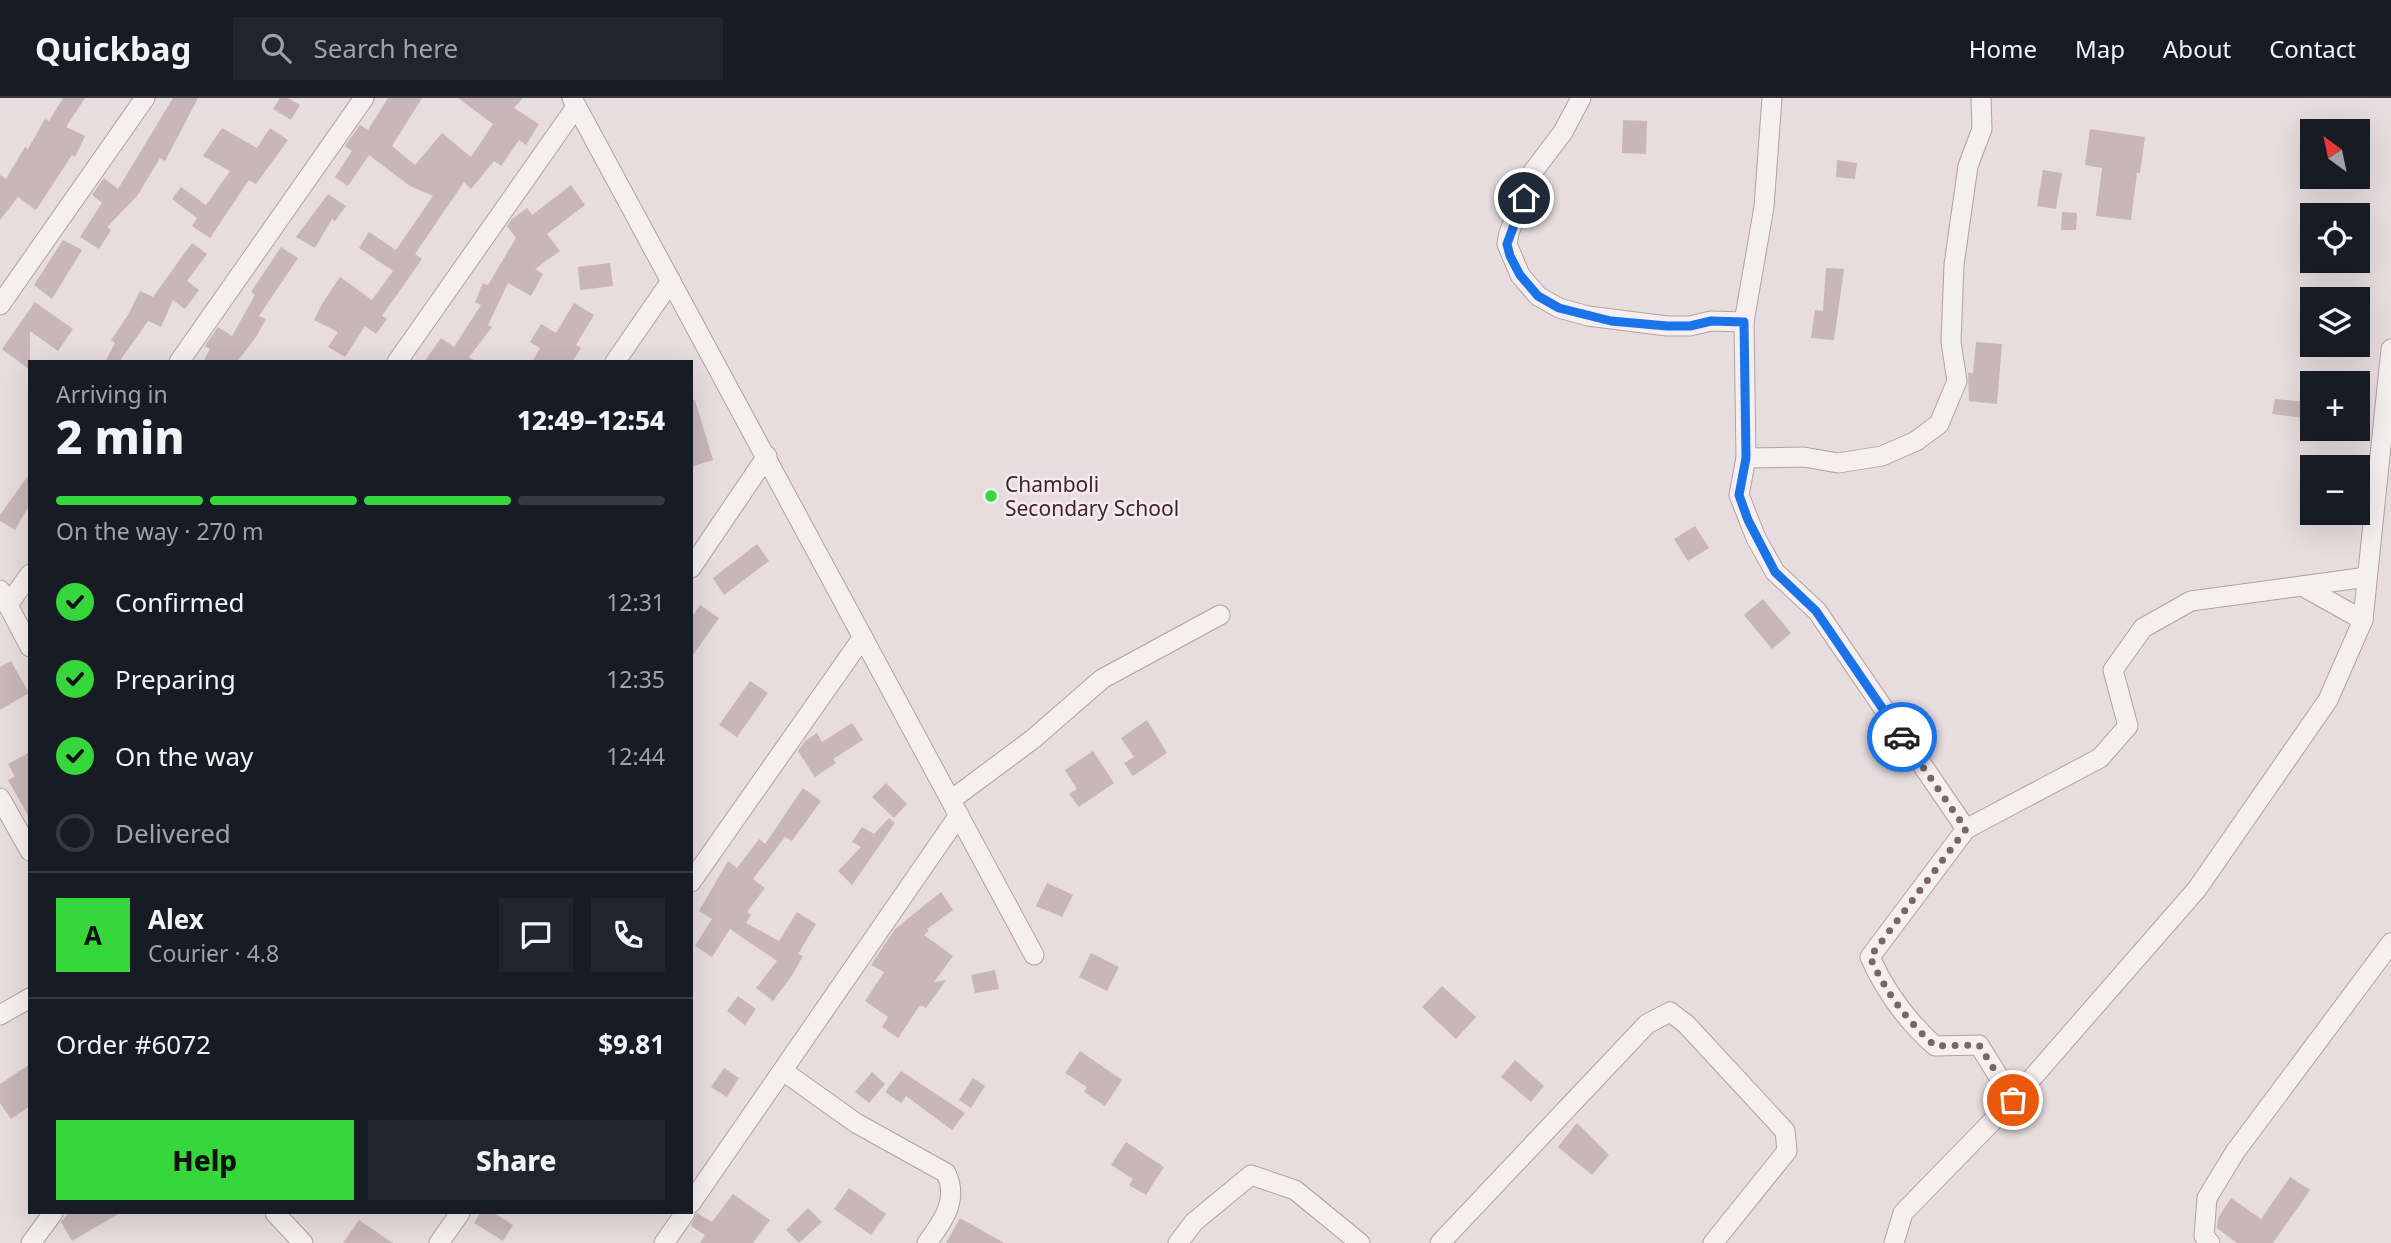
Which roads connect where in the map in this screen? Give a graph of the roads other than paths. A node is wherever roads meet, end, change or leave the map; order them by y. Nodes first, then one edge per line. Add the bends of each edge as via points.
1 (145, 98) edge
2 (364, 98) edge
3 (1564, 98) edge
4 (1581, 98) edge
5 (1772, 98) edge
6 (1981, 98) edge
7 (574, 102) edge
8 (1563, 132) junction
9 (671, 281) junction
10 (0, 305) edge
11 (1744, 322) junction
12 (2391, 349) edge
13 (180, 360) edge
14 (398, 360) edge
15 (616, 360) edge
16 (767, 456) junction
17 (1746, 458) junction
18 (693, 565) edge
19 (28, 577) edge
20 (2367, 577) junction
21 (2302, 586) junction
22 (4, 598) edge
23 (1220, 615) dead end
24 (2363, 620) junction
25 (863, 636) junction
26 (28, 643) edge
27 (0, 798) edge
28 (955, 808) junction
29 (1966, 829) junction
30 (28, 847) edge
31 (693, 879) edge
32 (2391, 943) edge
33 (1034, 955) dead end
34 (28, 999) edge
35 (0, 1015) edge
36 (782, 1071) junction
37 (2013, 1100) junction
38 (693, 1200) edge
39 (52, 1214) edge
40 (276, 1214) edge
41 (459, 1214) edge
42 (684, 1214) edge
43 (31, 1243) edge
44 (303, 1243) edge
45 (439, 1243) edge
46 (664, 1243) edge
47 (927, 1243) edge
48 (1178, 1243) edge
49 (1360, 1243) edge
50 (1440, 1243) edge
51 (1713, 1243) edge
52 (1894, 1243) edge
53 (2210, 1243) edge

1 - 10 street
2 - 13 street
3 - 8 street
4 - 8 street
5 - 11 street via 1764,206
6 - 17 street via 1982,129 1968,166 1954,265 1951,342 1956,381 1939,424 1916,441 1882,456 1838,463 1804,457
7 - 9 street
7 - 14 street
8 - 11 street via 1532,173 1507,244 1520,275 1538,296 1559,308 1611,321 1667,326
9 - 15 street
9 - 16 street
11 - 17 street
12 - 20 street
16 - 18 street
16 - 25 street
17 - 29 street via 1739,495 1775,572 1816,611
19 - 22 street
20 - 21 street
20 - 24 street
21 - 24 street
21 - 29 street via 2191,601 2143,628 2113,670 2128,726 2100,758
22 - 26 street
23 - 28 street via 1102,679
24 - 37 street via 2328,700 2197,889
25 - 28 street
25 - 31 street
27 - 30 street
28 - 33 street
28 - 36 street
29 - 37 street via 1870,957 1881,981 1915,1028 1935,1046 1979,1045
32 - 53 street via 2235,1152 2207,1198 2204,1236
34 - 35 street
36 - 38 street
36 - 47 street via 856,1123 946,1173 953,1187 951,1201
37 - 52 street via 1903,1213
39 - 43 street
40 - 44 street
41 - 45 street
42 - 46 street
48 - 49 street via 1194,1222 1251,1175 1295,1190
50 - 51 street via 1647,1024 1670,1012 1785,1130 1787,1151

